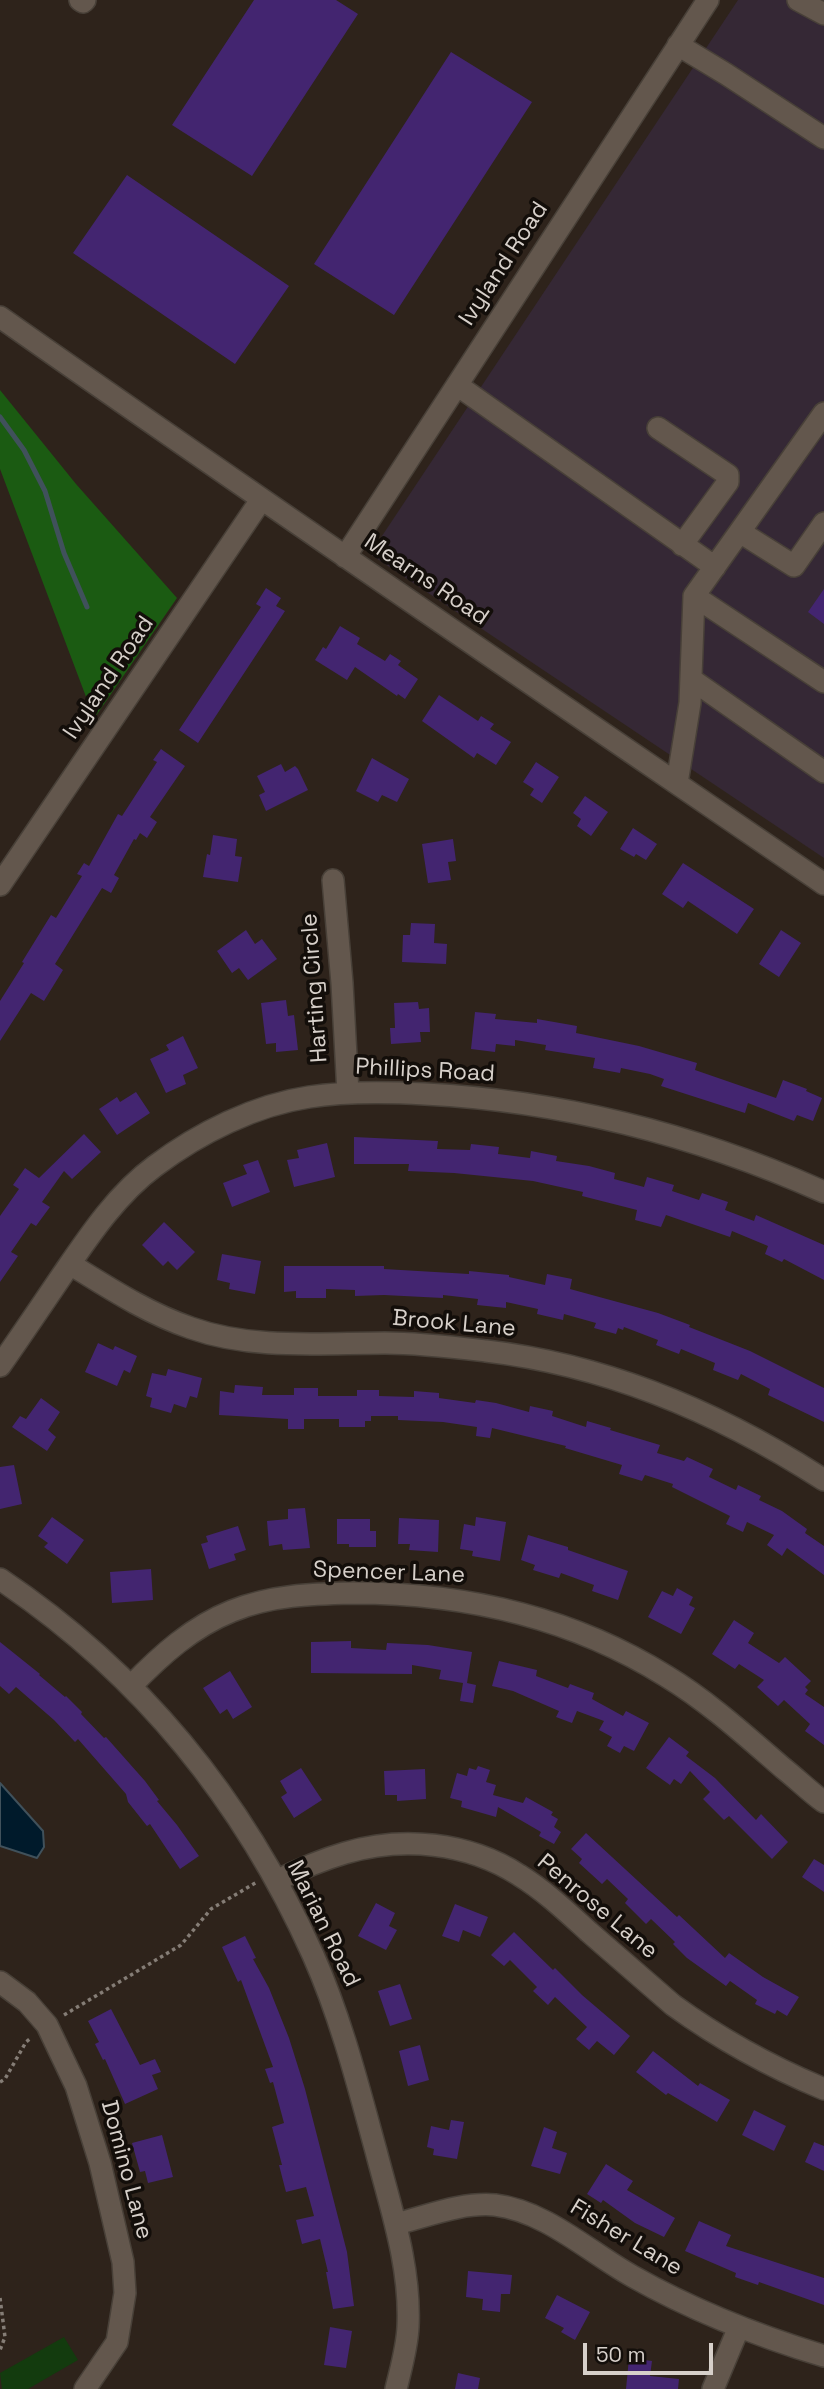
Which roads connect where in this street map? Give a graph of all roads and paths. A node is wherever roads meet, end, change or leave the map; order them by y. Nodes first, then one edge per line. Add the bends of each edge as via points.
1 (708, 0) edge
2 (798, 0) edge
3 (824, 14) edge
4 (678, 45) junction
5 (824, 138) edge
6 (0, 317) edge
7 (457, 385) junction
8 (824, 413) edge
9 (659, 428) dead end
10 (261, 500) junction
11 (824, 523) edge
12 (740, 532) junction
13 (682, 545) junction
14 (345, 557) junction
15 (715, 567) junction
16 (694, 596) junction
17 (691, 680) junction
18 (824, 682) edge
19 (824, 772) edge
20 (677, 783) junction
21 (333, 880) dead end
22 (824, 884) edge
23 (0, 885) edge
24 (348, 1093) junction
25 (824, 1192) edge
26 (70, 1264) junction
27 (0, 1366) edge
28 (824, 1480) edge
29 (0, 1579) edge
30 (131, 1686) junction
31 (824, 1802) edge
32 (274, 1878) junction
33 (0, 1982) edge
34 (47, 2025) junction
35 (0, 2082) edge
36 (824, 2089) edge
37 (396, 2224) junction
38 (0, 2298) edge
39 (739, 2327) junction
40 (0, 2350) edge
41 (824, 2356) edge
42 (85, 2389) edge
43 (396, 2389) edge
44 (713, 2389) edge

1 - 4 street, Ivyland Road
2 - 3 street
4 - 5 street
4 - 7 street, Ivyland Road
6 - 10 street, Mearns Road
7 - 13 street
7 - 14 street, Ivyland Road
8 - 12 street
9 - 13 street via 728,475 728,482
10 - 14 street, Mearns Road
10 - 23 street, Ivyland Road
11 - 12 street via 794,566
12 - 15 street
13 - 15 street
14 - 20 street, Mearns Road
15 - 16 street
16 - 17 street
16 - 18 street
17 - 19 street
17 - 20 street
20 - 22 street, Mearns Road
21 - 24 street, Harting Circle
24 - 25 street, Phillips Road via 450,1095 568,1110 688,1139
24 - 26 street, Phillips Road via 276,1104 184,1147 132,1186 101,1219
26 - 27 street, Phillips Road
26 - 28 street, Brook Lane via 135,1304 192,1329 221,1336 295,1345 388,1343 476,1350 610,1377 721,1421
29 - 30 street, Marian Road via 44,1608
30 - 31 street, Spencer Lane via 186,1636 232,1611 263,1601 295,1595 376,1593 462,1600 564,1626 629,1655 719,1713
30 - 32 street, Marian Road via 160,1715 225,1799
32 - 34 path via 211,1909 181,1945
32 - 36 street, Penrose Lane via 347,1852 383,1845 439,1845 490,1859 542,1890 695,2021 765,2062
32 - 37 street, Marian Road via 330,1996
33 - 34 street, Domino Lane
34 - 35 path via 26,2042
34 - 42 street, Domino Lane via 76,2086 123,2262 125,2293 117,2342
37 - 39 street, Fisher Lane via 459,2207 513,2208 551,2224 632,2276
37 - 43 street, Marian Road via 408,2326
38 - 40 path via 5,2337
39 - 41 street, Fisher Lane
39 - 44 street

